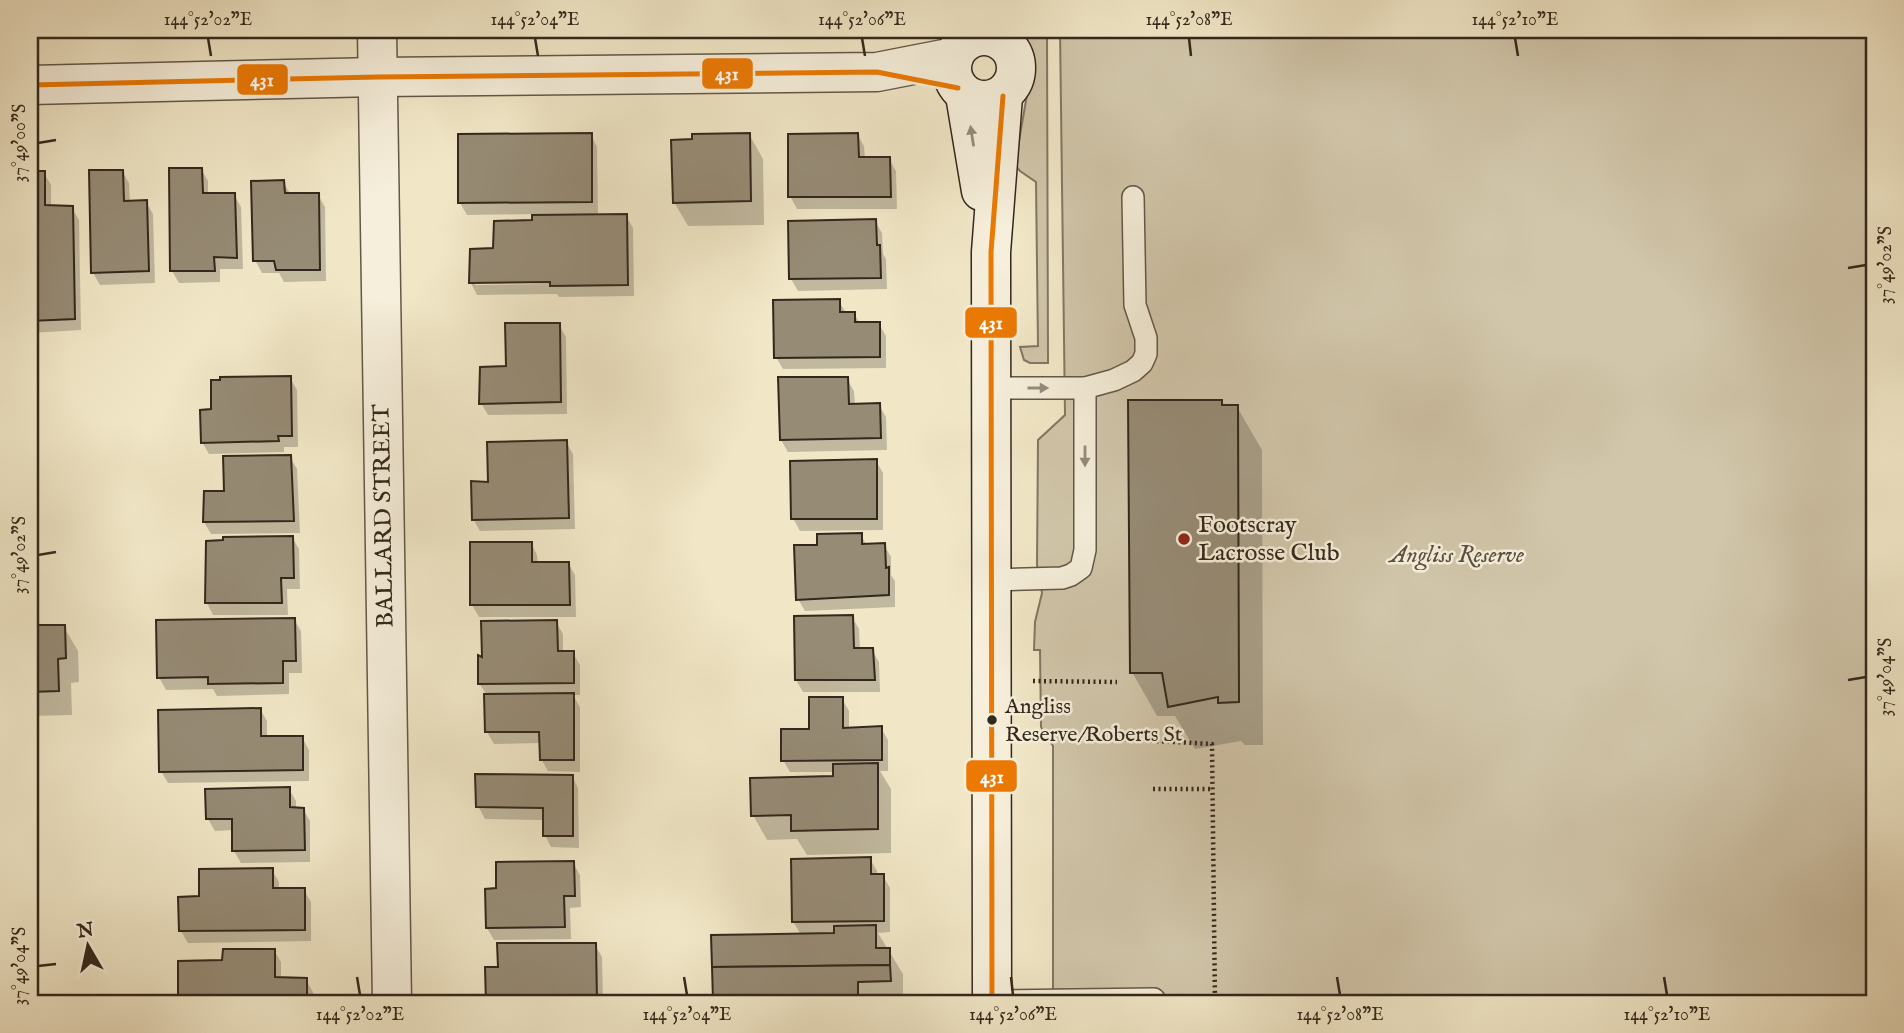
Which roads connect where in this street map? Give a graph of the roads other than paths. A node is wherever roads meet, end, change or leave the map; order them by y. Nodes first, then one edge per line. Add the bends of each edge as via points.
1 (377, 30) edge
2 (974, 54) edge
3 (377, 77) junction
4 (30, 85) edge
5 (1003, 96) junction
6 (1133, 197) dead end
7 (991, 252) junction
8 (991, 388) junction
9 (1085, 388) junction
10 (992, 580) junction
11 (1154, 999) dead end
12 (992, 1002) edge
13 (392, 1003) edge

1 - 3 street, BALLARD STREET
2 - 3 street via 877,72
2 - 5 street via 974,99
2 - 5 street via 1010,49 1017,69
7 -> 2 street
3 - 4 street
3 - 13 street, BALLARD STREET
5 - 7 street
6 - 9 lane via 1135,305 1146,338 1146,354 1133,371
7 - 8 street
8 -> 9 lane
8 - 10 street
9 -> 10 lane via 1085,550 1081,568 1062,578
10 - 12 street
11 - 12 lane

